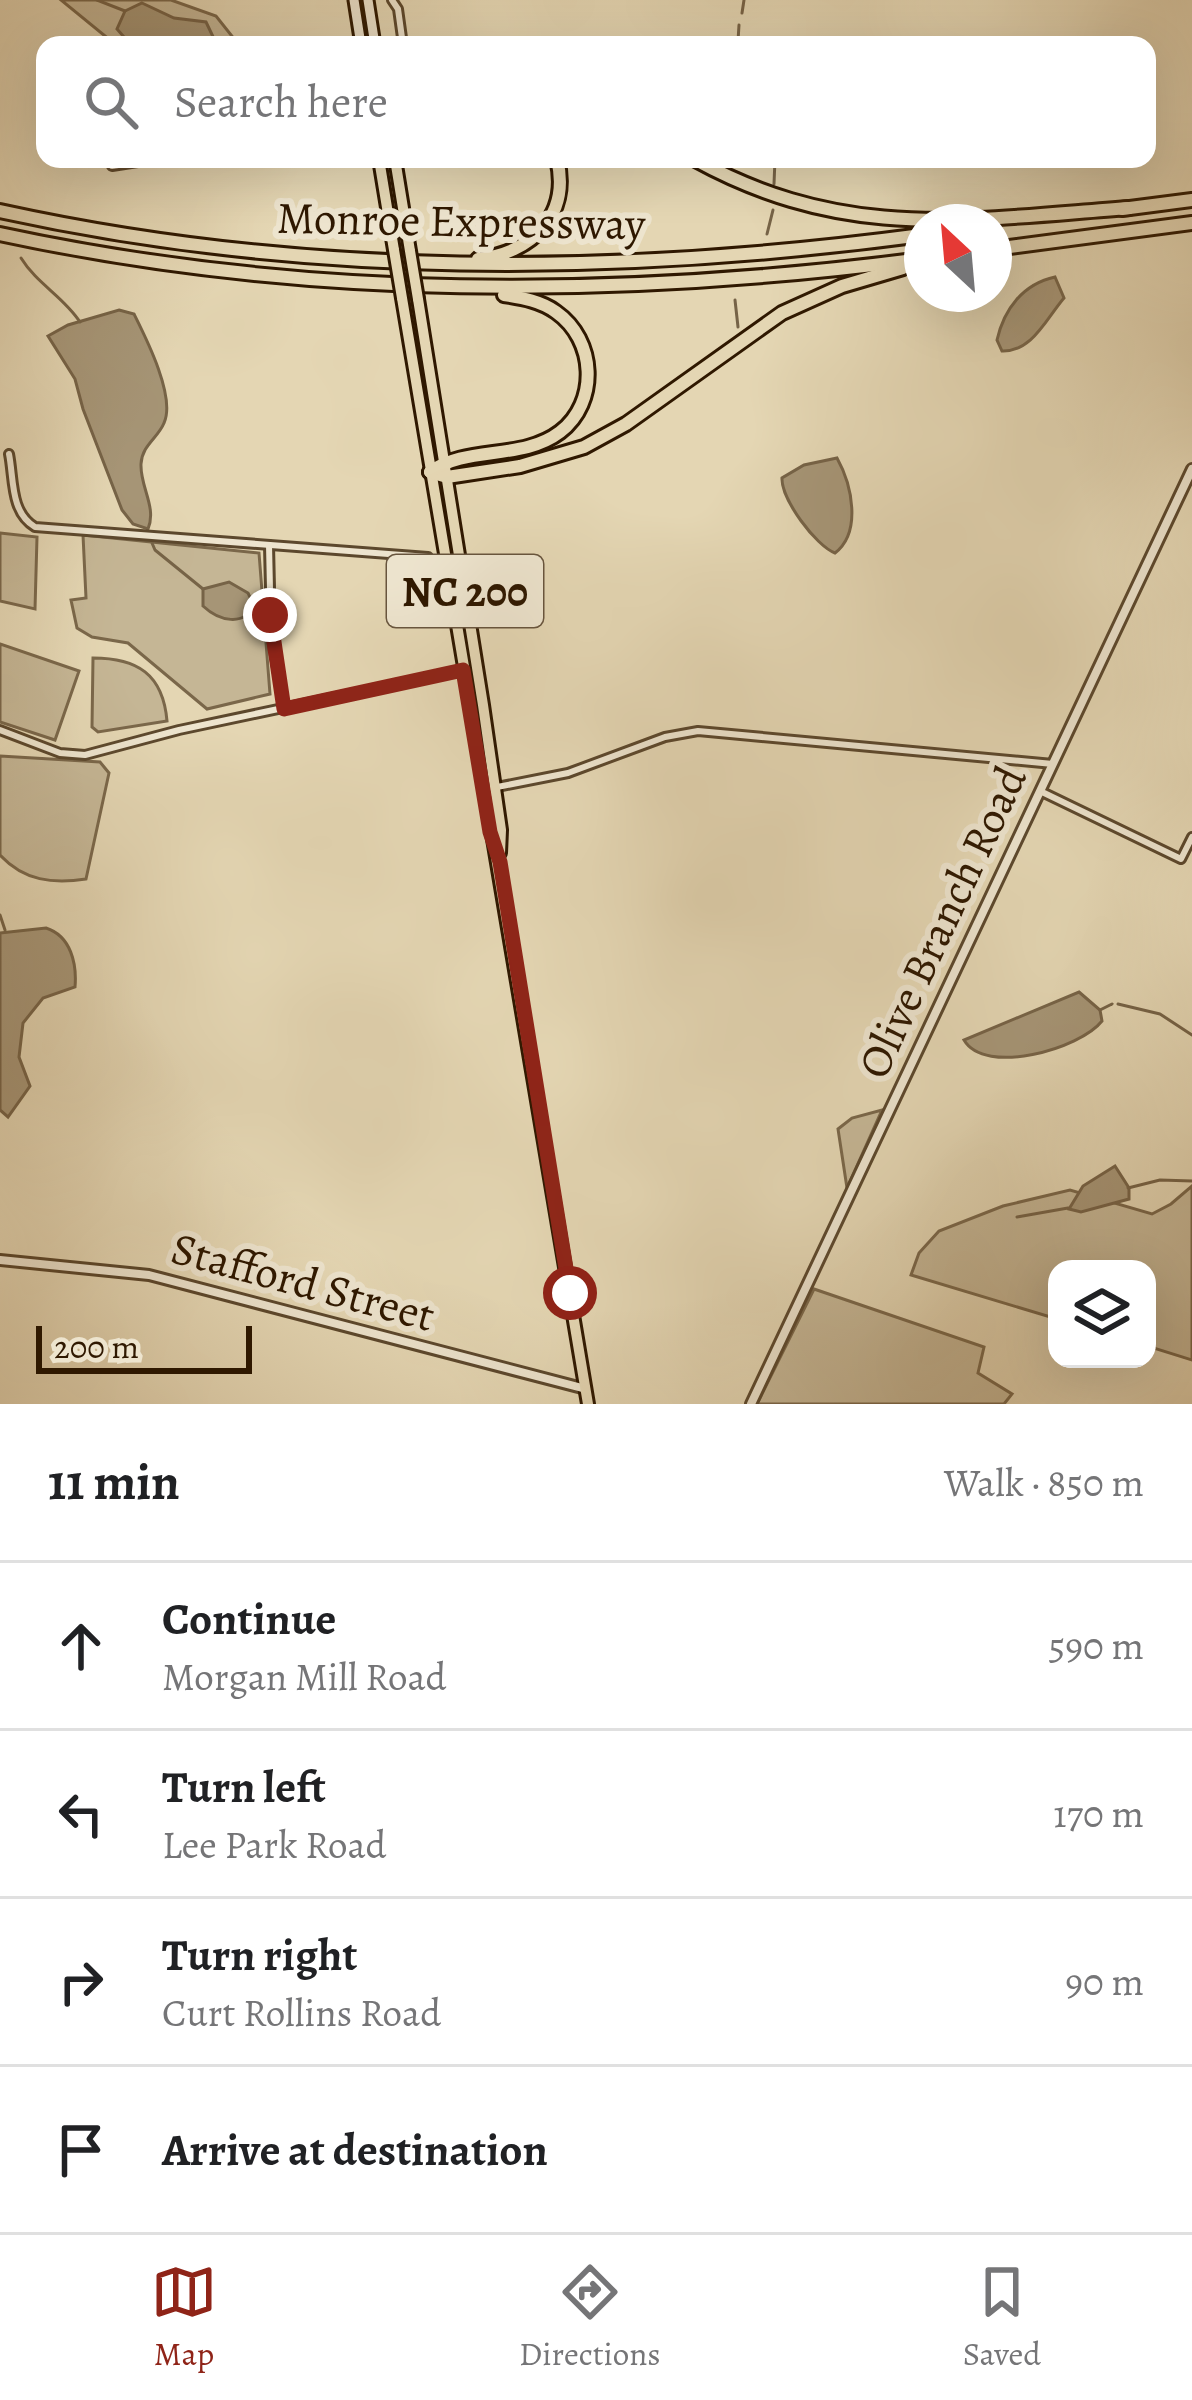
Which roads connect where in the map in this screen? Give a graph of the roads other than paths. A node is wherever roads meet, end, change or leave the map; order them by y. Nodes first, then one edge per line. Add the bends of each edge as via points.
1 (354, 0) edge
2 (368, 0) edge
3 (392, 0) edge
4 (360, 36) edge
5 (374, 36) edge
6 (402, 36) edge
7 (381, 168) edge
8 (396, 168) edge
9 (559, 168) edge
10 (714, 168) edge
11 (1192, 200) edge
12 (1129, 208) junction
13 (0, 211) edge
14 (1012, 224) edge
15 (1192, 224) edge
16 (0, 234) edge
17 (904, 238) edge
18 (1012, 247) edge
19 (904, 263) edge
20 (426, 264) junction
21 (904, 267) edge
22 (449, 288) junction
23 (9, 454) dead end
24 (444, 462) junction
25 (1192, 469) edge
26 (430, 472) junction
27 (447, 477) junction
28 (269, 544) junction
29 (428, 557) dead end
30 (463, 670) junction
31 (284, 709) junction
32 (0, 730) edge
33 (1053, 764) junction
34 (489, 789) junction
35 (1040, 791) junction
36 (1192, 838) edge
37 (0, 1260) edge
38 (586, 1389) junction
39 (588, 1404) edge
40 (752, 1404) edge

1 - 4 main road
2 - 5 main road
3 - 6 street
7 - 26 main road, NC 200, bridge
8 - 24 main road, NC 200, bridge
9 - 20 highway via 558,201 532,240 496,256
10 - 12 highway via 793,203 878,220
11 - 12 highway
12 - 14 highway
13 - 20 highway, Monroe Expressway via 221,248
15 - 18 highway
16 - 22 highway, Monroe Expressway via 235,273
17 - 20 highway, Monroe Expressway via 679,261
19 - 22 highway, Monroe Expressway via 664,285
21 - 27 highway via 782,313 584,447
22 - 24 highway via 551,309 580,340 588,375 578,411 554,436
23 - 28 street via 18,508 34,527
24 - 26 highway
24 - 27 main road, NC 200
25 - 33 street, Olive Branch Road
26 - 27 highway
26 - 30 main road, NC 200
27 - 34 main road, NC 200
28 - 29 street
28 - 31 street via 271,633
30 - 31 street
30 - 34 main road, NC 200
31 - 32 street via 76,755
33 - 34 street via 698,731
33 - 35 street, Olive Branch Road
34 - 38 main road, NC 200
35 - 36 street via 1181,859
35 - 40 street, Olive Branch Road
37 - 38 street, Stafford Street via 148,1275
38 - 39 main road, NC 200

